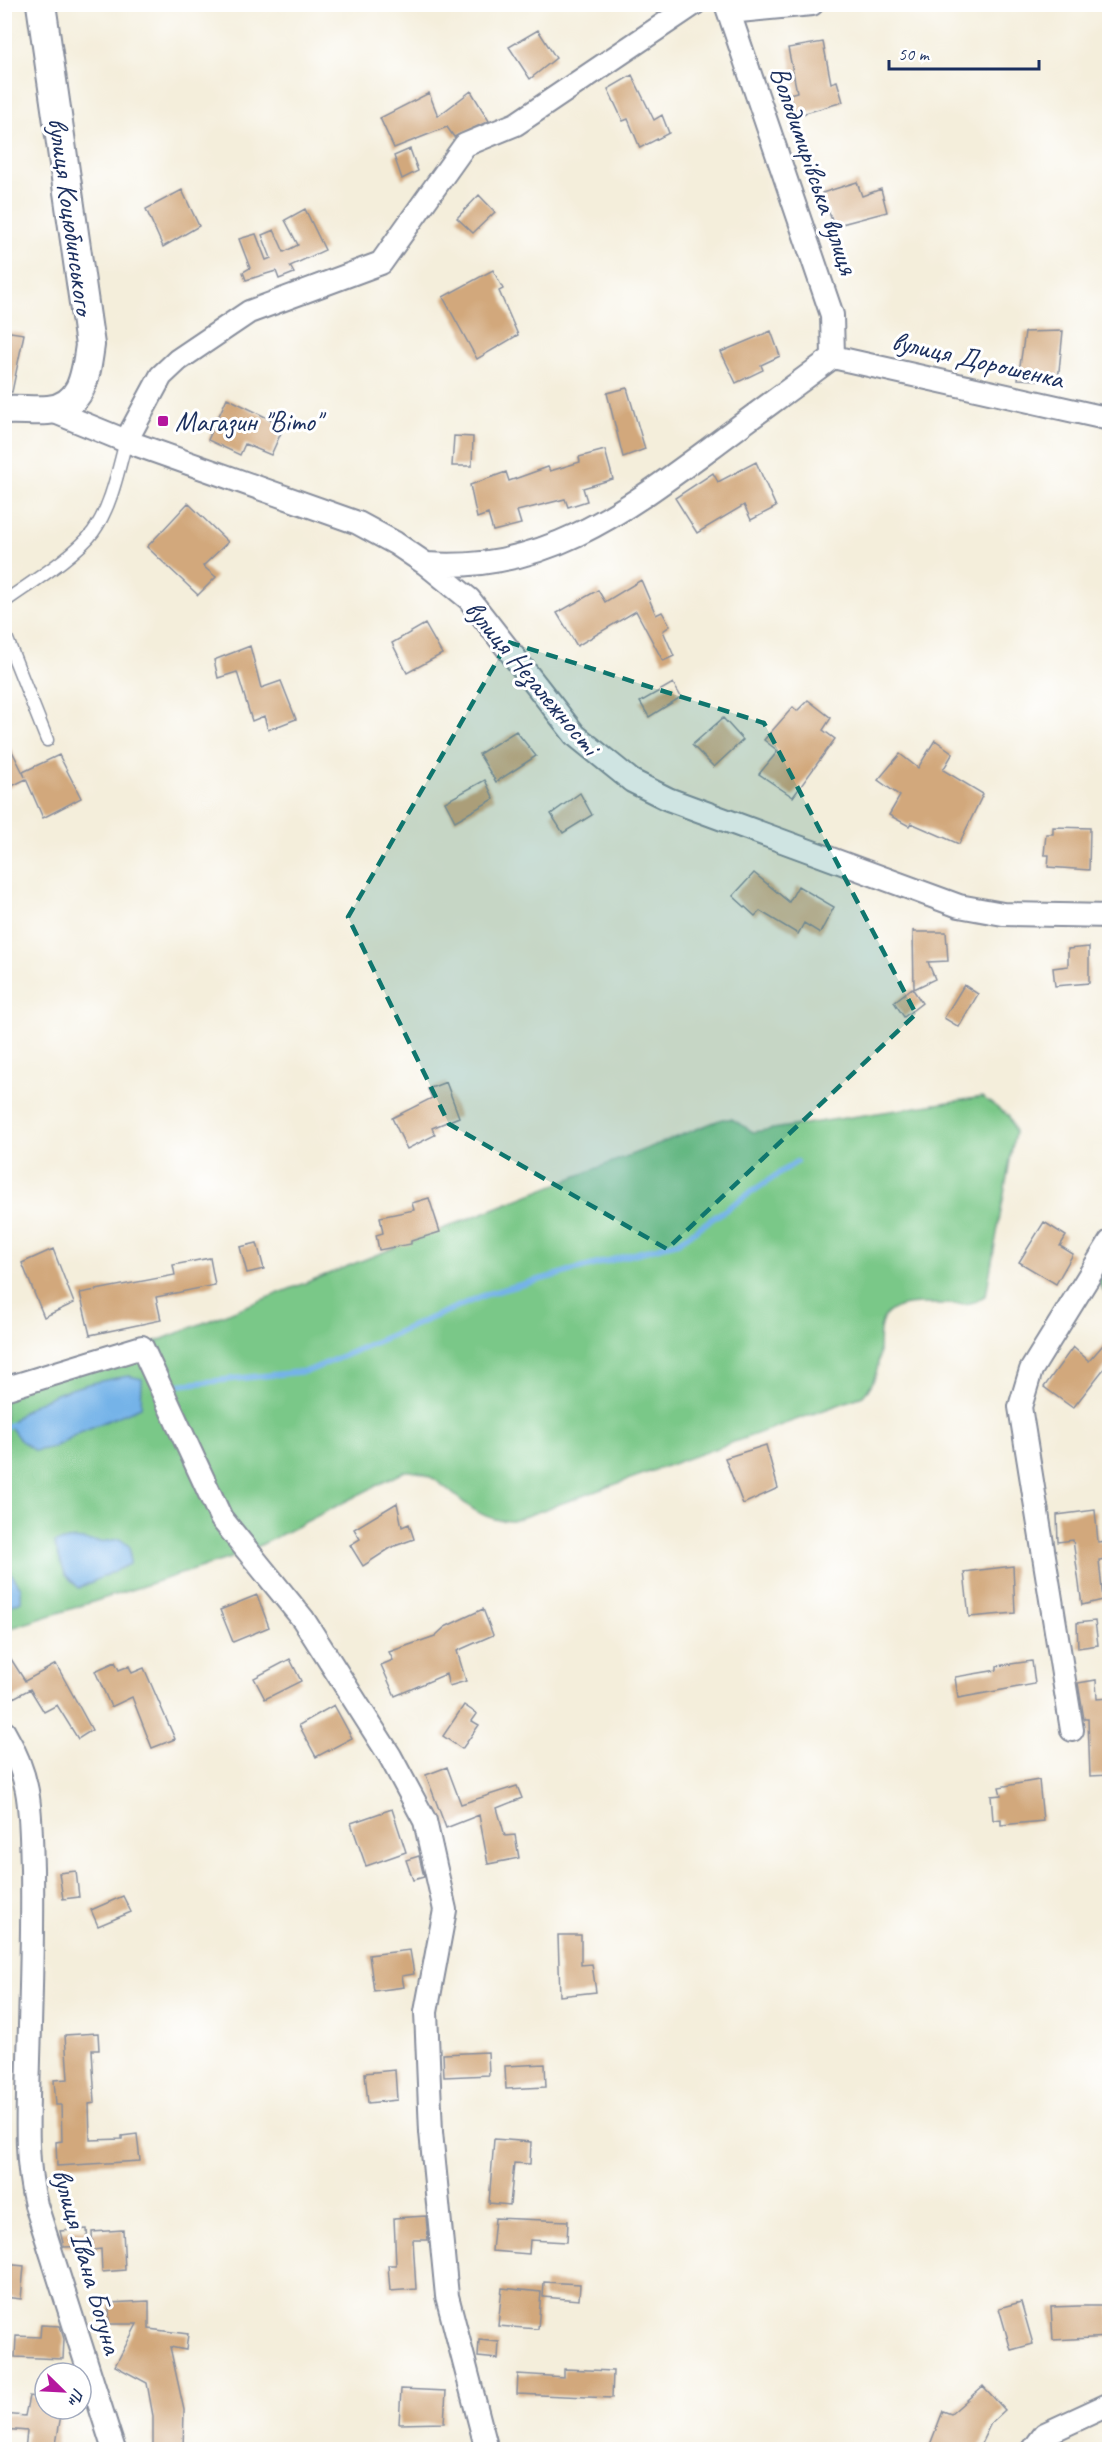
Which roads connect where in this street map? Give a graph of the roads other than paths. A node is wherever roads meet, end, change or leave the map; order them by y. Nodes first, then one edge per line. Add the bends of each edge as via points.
1 (41, 4) edge
2 (694, 4) edge
3 (812, 4) edge
4 (728, 8) edge
5 (833, 357) junction
6 (4, 410) edge
7 (50, 410) junction
8 (1110, 419) edge
9 (126, 441) junction
10 (426, 564) junction
11 (4, 602) edge
12 (4, 632) edge
13 (47, 740) dead end
14 (1110, 916) edge
15 (1110, 1242) edge
16 (4, 1389) edge
17 (1072, 1730) dead end
18 (4, 1732) edge
19 (1110, 2404) edge
20 (114, 2450) edge
21 (487, 2450) edge
22 (1033, 2450) edge

1 - 7 street, вулиця Коцюбинського via 90,345 85,381 72,401
2 - 9 street via 516,124 465,145 381,263 249,312 178,360 161,376
3 - 4 street
4 - 5 street, Володимирівська вулиця via 832,315
5 - 8 street, вулиця Дорошенка
5 - 10 street via 630,507 554,546 489,564
6 - 7 street, вулиця Незалежності
7 - 9 street, вулиця Незалежності
9 - 10 street, вулиця Незалежності via 358,523
9 - 11 lane via 112,490 92,533
10 - 14 street, вулиця Незалежності via 469,598 574,735 632,781 668,800 959,906 1003,914
12 - 13 lane
15 - 17 street via 1031,1370 1020,1407
16 - 21 street via 142,1347 221,1518 303,1619 390,1756 425,1821 444,1910 426,2012 431,2133 447,2296
18 - 20 street, вулиця Івана Богуна via 18,1755 30,1802 33,1919 27,2132 30,2171 36,2205
19 - 22 street via 1045,2434

